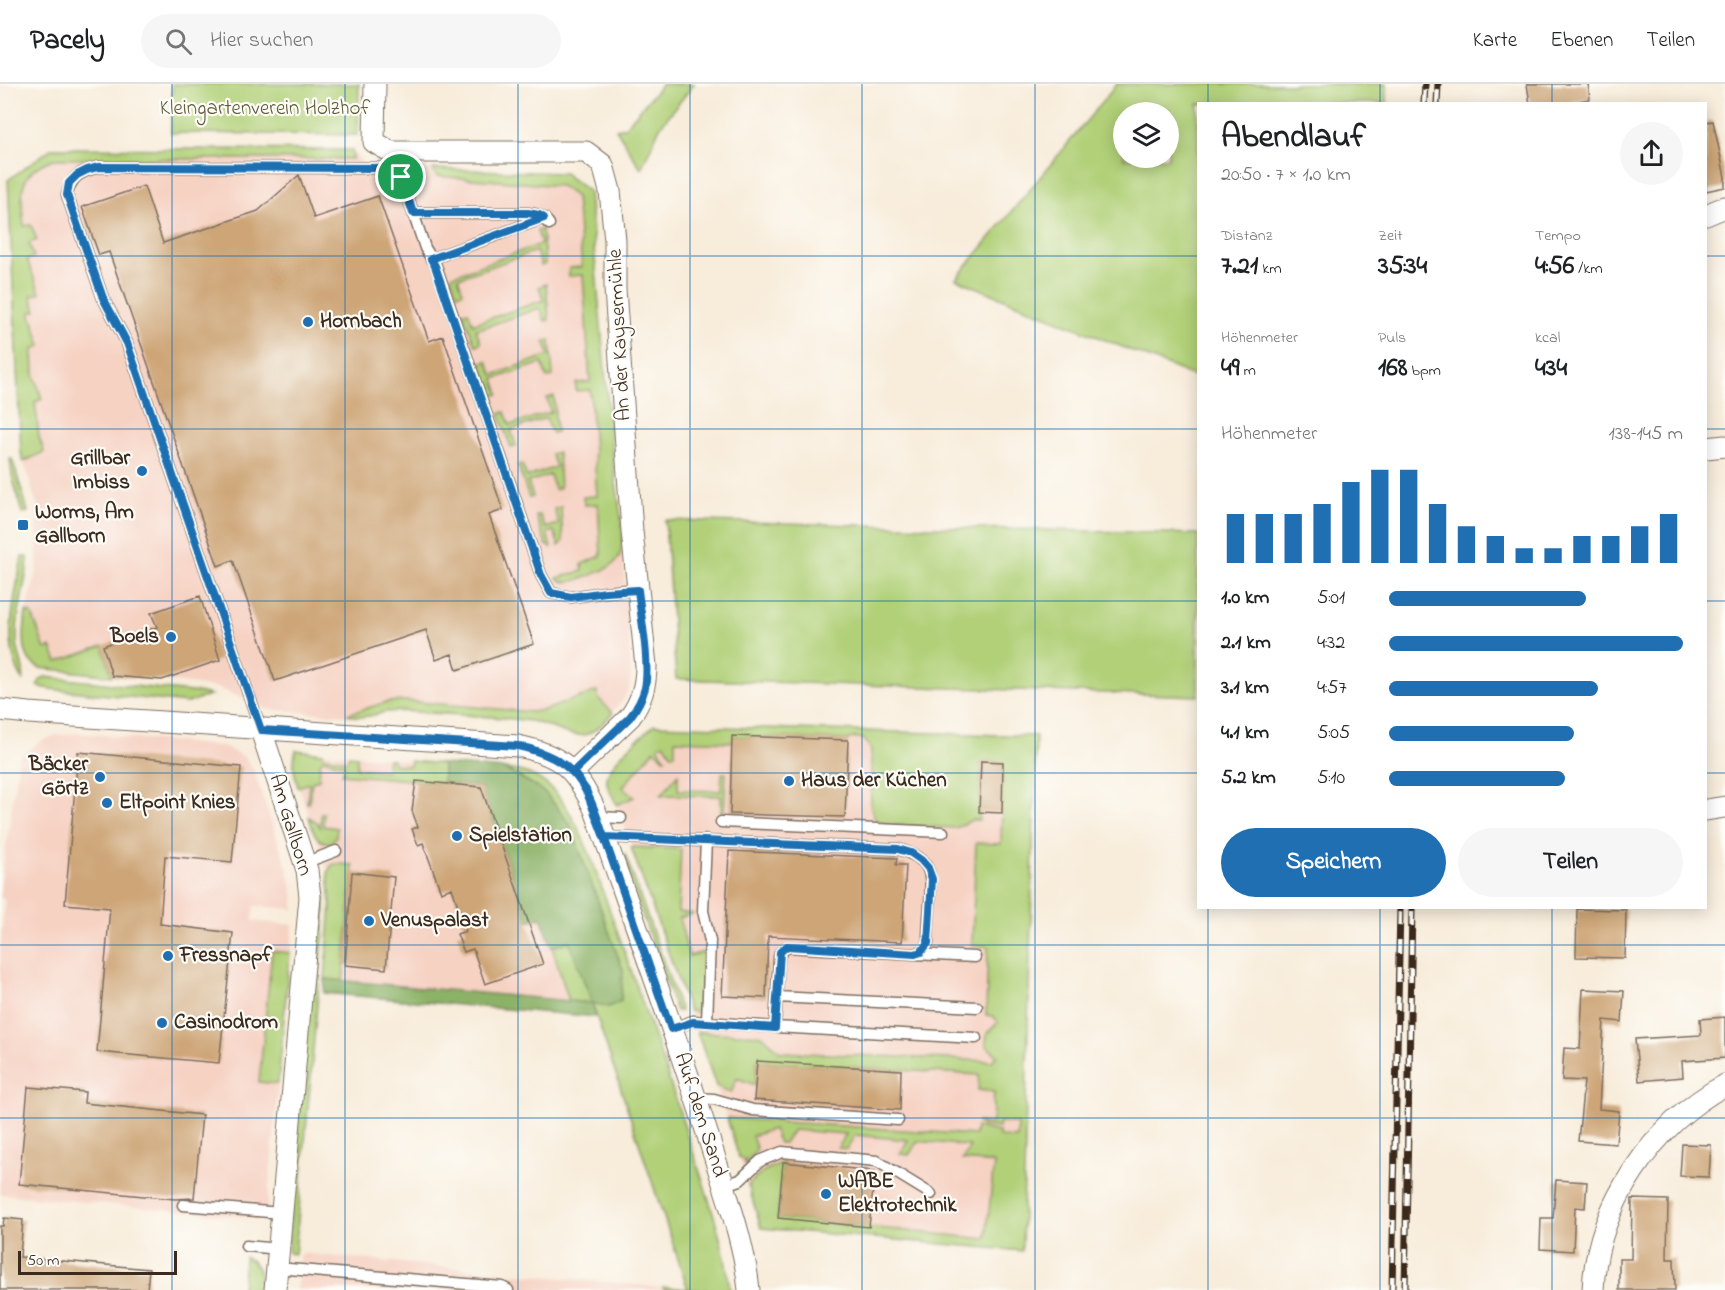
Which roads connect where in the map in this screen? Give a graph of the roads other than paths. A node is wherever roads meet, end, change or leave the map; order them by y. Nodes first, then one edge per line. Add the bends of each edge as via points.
1 (375, 84) edge
2 (1725, 207) edge
3 (413, 213) junction
4 (1707, 215) edge
5 (431, 259) junction
6 (1725, 446) edge
7 (1707, 448) edge
8 (638, 590) junction
9 (0, 710) edge
10 (261, 730) junction
11 (573, 772) junction
12 (1725, 807) edge
13 (1707, 810) edge
14 (621, 818) dead end
15 (721, 822) dead end
16 (601, 827) junction
17 (943, 832) dead end
18 (706, 840) junction
19 (336, 851) dead end
20 (304, 864) junction
21 (915, 954) junction
22 (975, 957) dead end
23 (777, 997) junction
24 (977, 1007) dead end
25 (707, 1022) junction
26 (775, 1028) junction
27 (671, 1029) junction
28 (976, 1038) dead end
29 (1725, 1085) edge
30 (695, 1098) junction
31 (898, 1120) dead end
32 (723, 1186) junction
33 (931, 1194) dead end
34 (183, 1205) dead end
35 (282, 1213) junction
36 (246, 1246) dead end
37 (278, 1258) junction
38 (275, 1290) edge
39 (508, 1290) edge
40 (749, 1290) edge
41 (1593, 1290) edge

1 - 8 street, An der Kaysermühle via 374,142 391,152 586,152 603,165 615,240
2 - 4 street
3 - 5 lane
3 - 5 lane via 528,213 547,221
3 - 10 lane via 401,177 383,168 98,167 77,175 69,183 67,195 103,298 127,343
5 - 8 lane via 541,575 551,593 571,597
6 - 7 street
8 - 11 street, An der Kaysermühle via 645,689 637,709
9 - 10 street
10 - 11 street, Auf dem Sand via 518,746 549,754
10 - 20 street, Am Gallborn
11 - 16 street, Auf dem Sand via 586,790
12 - 13 street
14 - 16 lane
15 - 17 lane
16 - 18 lane
16 - 27 street, Auf dem Sand
18 - 21 lane via 898,849 911,853 928,868 932,879 928,943
18 - 25 lane via 703,911 710,941
19 - 20 lane
20 - 35 street, Am Gallborn via 310,897
21 - 22 lane
21 - 23 lane via 787,946 780,952
23 - 24 lane
23 - 26 lane
25 - 26 lane
25 - 27 lane
26 - 28 lane
27 - 30 street, Auf dem Sand
29 - 41 street via 1682,1115 1642,1157 1604,1228
30 - 31 lane via 753,1110
30 - 32 street, Auf dem Sand
32 - 33 lane via 740,1180 760,1161 782,1152 877,1161
32 - 40 street, Auf dem Sand
34 - 35 lane
35 - 37 street, Am Gallborn
36 - 37 lane
37 - 38 street, Am Gallborn
37 - 39 lane

